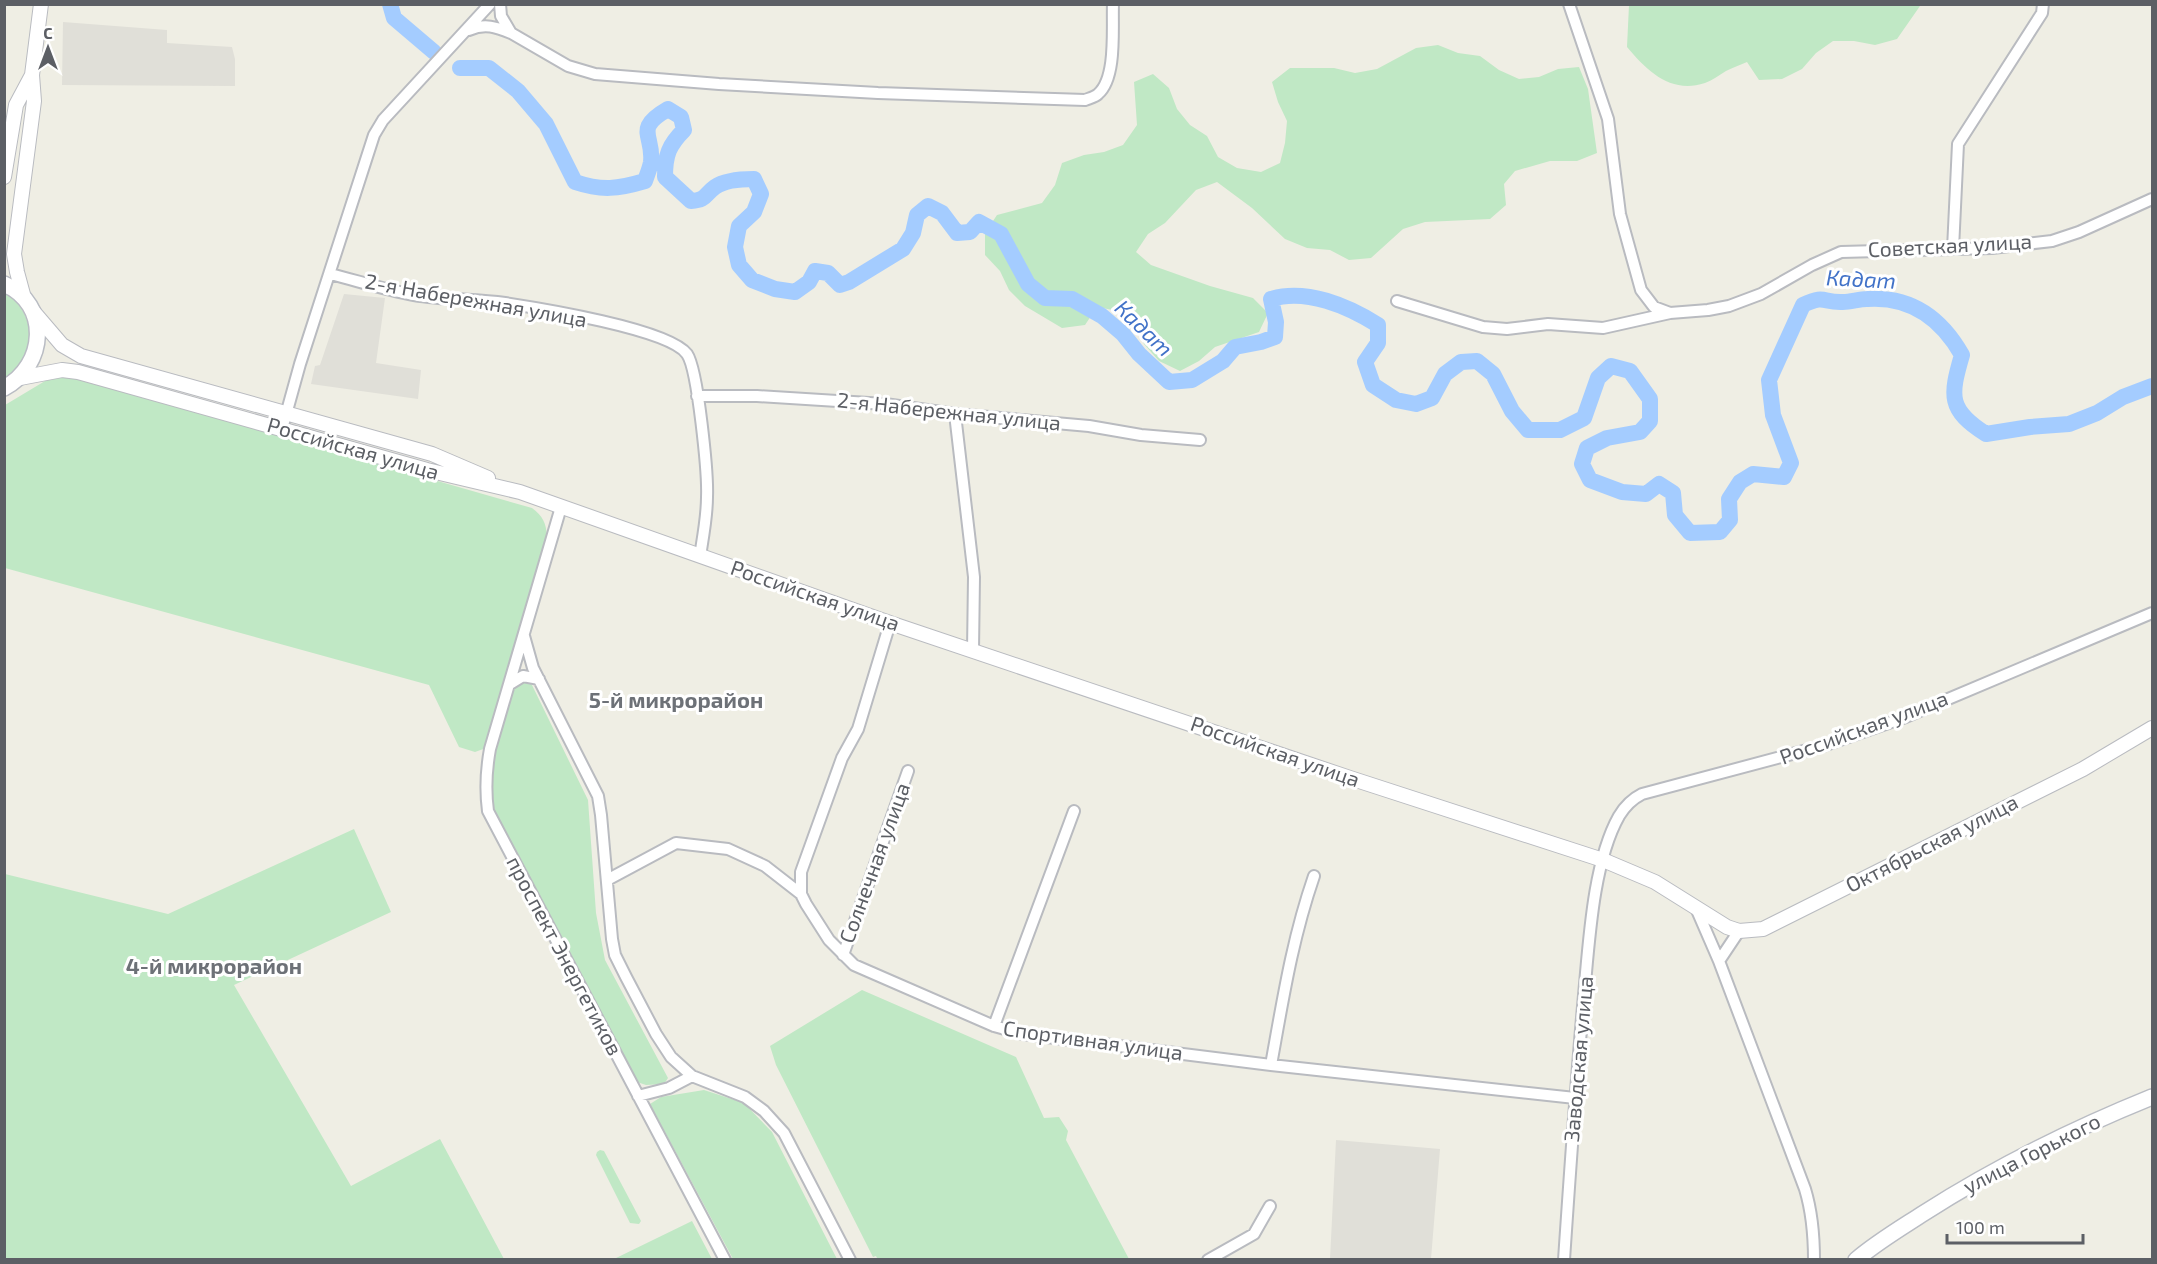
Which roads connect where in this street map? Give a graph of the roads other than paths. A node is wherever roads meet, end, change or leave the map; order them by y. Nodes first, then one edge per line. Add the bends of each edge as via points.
1 (41, 4) edge
2 (490, 4) edge
3 (500, 4) edge
4 (1113, 4) edge
5 (1569, 4) edge
6 (2043, 4) edge
7 (466, 32) junction
8 (511, 33) junction
9 (32, 75) junction
10 (4, 177) edge
11 (2152, 199) edge
12 (1953, 249) junction
13 (330, 274) junction
14 (4, 284) edge
15 (1397, 301) dead end
16 (28, 304) junction
17 (1670, 313) junction
18 (20, 378) junction
19 (4, 388) edge
20 (697, 396) junction
21 (287, 412) junction
22 (955, 414) junction
23 (282, 429) junction
24 (1200, 440) dead end
25 (520, 492) junction
26 (561, 507) junction
27 (700, 556) junction
28 (2152, 613) edge
29 (890, 623) junction
30 (524, 636) junction
31 (973, 650) junction
32 (539, 679) junction
33 (510, 684) junction
34 (2152, 728) edge
35 (908, 771) dead end
36 (1074, 811) dead end
37 (1603, 860) junction
38 (1314, 876) dead end
39 (607, 880) junction
40 (801, 894) junction
41 (1696, 908) junction
42 (1739, 931) junction
43 (843, 955) junction
44 (1719, 961) junction
45 (994, 1026) junction
46 (1271, 1065) junction
47 (692, 1077) junction
48 (638, 1096) junction
49 (2152, 1097) edge
50 (1575, 1098) junction
51 (1270, 1206) dead end
52 (725, 1260) edge
53 (850, 1260) edge
54 (1208, 1260) edge
55 (1564, 1260) edge
56 (1814, 1260) edge
57 (1856, 1260) edge

1 - 9 street
2 - 7 street
3 - 8 street via 501,16
4 - 8 street via 1109,75 1097,96 1085,100 878,93 595,74 568,66
5 - 17 street via 1608,119 1620,214 1641,290 1654,307
6 - 12 street via 2042,13 1958,144
7 - 8 street via 492,26
7 - 13 street via 383,120 374,135
9 - 10 street via 16,105
9 - 16 street via 34,101 14,254
11 - 12 street, Советская улица via 2052,241
12 - 17 street, Советская улица via 1841,252 1745,301 1708,310
13 - 20 street, 2-я Набережная улица via 415,295 504,303 568,314 659,337 687,354
13 - 21 street
14 - 16 main road
15 - 17 street, Советская улица via 1483,327 1507,329 1548,324 1603,328
16 - 18 main road via 38,326 38,340 28,369
16 - 21 street via 62,345 81,356
18 - 19 main road
18 - 23 street, Российская улица via 62,370 78,372
20 - 22 street, 2-я Набережная улица via 806,398
20 - 27 street via 708,495
21 - 23 street
21 - 25 street via 432,454
22 - 24 street, 2-я Набережная улица
22 - 31 street via 974,577
23 - 25 street, Российская улица
25 - 26 street, Российская улица
26 - 27 street, Российская улица
26 - 30 street, проспект Энергетиков
27 - 29 street, Российская улица
28 - 37 street, Российская улица via 1902,718 1826,745 1642,794 1626,805 1620,815
29 - 31 street, Российская улица
29 - 40 street via 858,729 842,758 801,872
30 - 32 street
30 - 33 street, проспект Энергетиков
31 - 37 street, Российская улица
32 - 33 street via 523,676
32 - 39 street via 598,796
33 - 48 street, проспект Энергетиков via 486,772 488,811
34 - 42 street, Октябрьская улица via 2083,769 1763,929
35 - 43 street, Солнечная улица
36 - 45 street
37 - 41 street, Российская улица via 1655,882
37 - 50 street, Заводская улица via 1591,921
38 - 46 street via 1299,920
39 - 40 street, Спортивная улица via 676,843 728,849 765,866
39 - 47 street via 615,955 656,1034 671,1057
40 - 43 street, Спортивная улица
41 - 42 street, Российская улица
41 - 44 street
42 - 44 street
43 - 45 street, Спортивная улица via 866,972
44 - 56 street via 1805,1189
45 - 46 street, Спортивная улица via 1023,1034
46 - 50 street, Спортивная улица
47 - 48 street
47 - 53 street via 745,1097 784,1133
48 - 52 street, проспект Энергетиков
49 - 57 main road, улица Горького via 2044,1145 1966,1186
50 - 55 street, Заводская улица
51 - 54 street via 1254,1234

